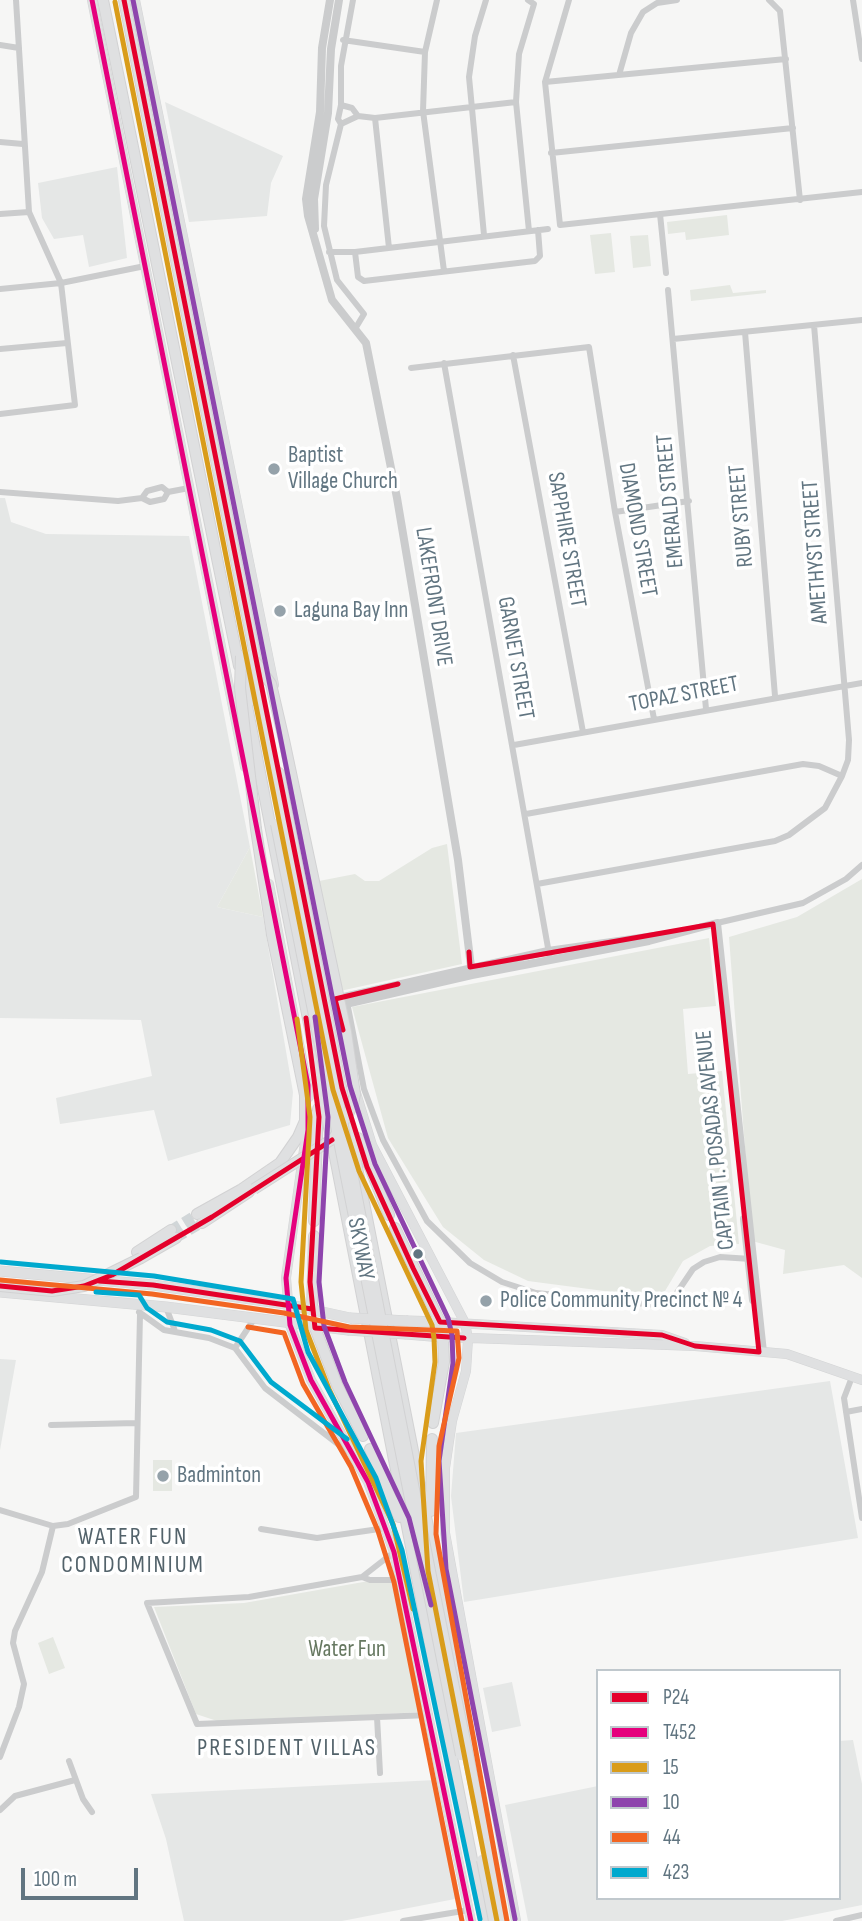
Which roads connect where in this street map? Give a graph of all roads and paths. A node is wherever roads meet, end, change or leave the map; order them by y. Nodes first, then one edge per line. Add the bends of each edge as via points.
1 (16, 0) edge
2 (92, 0) edge
3 (103, 0) edge
4 (110, 0) edge
5 (122, 0) edge
6 (135, 0) edge
7 (330, 0) edge
8 (339, 0) edge
9 (353, 0) edge
10 (437, 0) edge
11 (486, 0) edge
12 (569, 0) edge
13 (677, 0) edge
14 (769, 0) edge
15 (853, 0) edge
16 (531, 2) edge
17 (343, 40) junction
18 (0, 45) edge
19 (19, 48) junction
20 (860, 51) edge
21 (425, 52) junction
22 (786, 59) junction
23 (862, 59) edge
24 (619, 75) junction
25 (545, 82) junction
26 (516, 102) junction
27 (341, 105) junction
28 (470, 105) junction
29 (423, 111) junction
30 (358, 116) junction
31 (375, 118) junction
32 (341, 124) junction
33 (793, 128) junction
34 (0, 142) edge
35 (23, 144) junction
36 (551, 153) junction
37 (862, 192) edge
38 (800, 200) junction
39 (29, 212) junction
40 (0, 214) edge
41 (660, 214) junction
42 (548, 229) dead end
43 (538, 230) junction
44 (529, 231) junction
45 (484, 236) junction
46 (316, 239) junction
47 (438, 241) junction
48 (389, 248) junction
49 (329, 252) junction
50 (355, 252) junction
51 (145, 266) junction
52 (444, 271) junction
53 (666, 273) dead end
54 (61, 283) junction
55 (0, 289) edge
56 (668, 290) dead end
57 (862, 320) edge
58 (814, 325) junction
59 (355, 329) junction
60 (745, 332) junction
61 (673, 340) junction
62 (67, 343) junction
63 (0, 349) edge
64 (513, 355) junction
65 (444, 363) junction
66 (411, 368) dead end
67 (0, 414) edge
68 (189, 488) junction
69 (0, 492) edge
70 (168, 492) junction
71 (142, 498) junction
72 (689, 501) junction
73 (615, 512) junction
74 (246, 656) junction
75 (862, 683) edge
76 (844, 685) junction
77 (775, 696) junction
78 (706, 709) junction
79 (654, 719) junction
80 (583, 732) junction
81 (514, 744) junction
82 (842, 776) junction
83 (526, 814) junction
84 (862, 865) edge
85 (537, 884) junction
86 (715, 923) junction
87 (549, 955) junction
88 (471, 971) junction
89 (341, 1001) junction
90 (312, 1050) junction
91 (342, 1088) junction
92 (389, 1215) dead end
93 (314, 1221) dead end
94 (395, 1228) dead end
95 (314, 1237) dead end
96 (750, 1259) junction
97 (0, 1271) edge
98 (0, 1280) edge
99 (0, 1286) edge
100 (0, 1292) edge
101 (258, 1300) junction
102 (286, 1304) junction
103 (166, 1307) junction
104 (138, 1309) junction
105 (312, 1309) junction
106 (254, 1319) junction
107 (440, 1322) junction
108 (465, 1323) junction
109 (290, 1325) junction
110 (315, 1328) junction
111 (175, 1331) junction
112 (443, 1337) junction
113 (468, 1339) junction
114 (695, 1346) junction
115 (235, 1348) junction
116 (761, 1352) junction
117 (852, 1377) junction
118 (862, 1380) edge
119 (862, 1409) edge
120 (846, 1412) junction
121 (137, 1423) junction
122 (433, 1423) dead end
123 (51, 1426) dead end
124 (363, 1436) dead end
125 (432, 1439) dead end
126 (370, 1449) dead end
127 (359, 1463) junction
128 (0, 1510) edge
129 (862, 1518) edge
130 (53, 1526) junction
131 (386, 1528) junction
132 (261, 1530) dead end
133 (394, 1552) junction
134 (437, 1570) junction
135 (362, 1577) junction
136 (416, 1577) junction
137 (402, 1580) junction
138 (430, 1714) junction
139 (377, 1717) junction
140 (3, 1737) edge
141 (0, 1756) edge
142 (69, 1761) dead end
143 (380, 1773) dead end
144 (75, 1780) junction
145 (0, 1810) edge
146 (92, 1812) dead end
147 (469, 1909) junction
148 (862, 1915) edge
149 (403, 1921) edge
150 (471, 1921) edge
151 (484, 1921) edge
152 (495, 1921) edge
153 (504, 1921) edge
154 (516, 1921) edge
155 (836, 1921) edge

1 - 19 street
2 - 51 main road
3 - 90 highway
4 - 74 highway, SKYWAY
5 - 74 highway, SKYWAY
5 - 91 highway
6 - 89 main road via 315,910
7 - 46 street, LAKEFRONT DRIVE via 306,200
8 - 46 street, LAKEFRONT DRIVE via 314,199
9 - 17 street
10 - 21 street
11 - 28 street via 471,55
12 - 25 street
13 - 24 street via 657,3 643,12 631,33
14 - 22 street via 780,10
15 - 20 street
16 - 26 street via 519,54
17 - 21 street
17 - 27 street
18 - 19 street
19 - 35 street
20 - 23 street
21 - 29 street
22 - 24 street
22 - 33 street
24 - 25 street
25 - 36 street
26 - 28 street
26 - 44 street
27 - 30 street
27 - 32 street
28 - 29 street
28 - 45 street
29 - 31 street
29 - 47 street
30 - 31 street
30 - 32 street
31 - 48 street
32 - 49 street via 327,184 324,226
33 - 36 street
33 - 38 street
34 - 35 street
35 - 39 street
36 - 41 street via 560,225
37 - 38 street
38 - 41 street
39 - 40 street
39 - 54 street
41 - 53 street
42 - 43 street
43 - 44 street
43 - 52 street via 540,256 535,261
44 - 45 street
45 - 47 street
46 - 59 street, LAKEFRONT DRIVE via 332,300
47 - 48 street
47 - 52 street
48 - 50 street
49 - 50 street
49 - 59 street via 342,288 363,309
50 - 52 street via 358,277 364,281
51 - 54 street
51 - 68 main road
54 - 55 street
54 - 62 street
56 - 61 street, EMERALD STREET
57 - 58 street
58 - 60 street
58 - 76 street, AMETHYST STREET
59 - 88 street, LAKEFRONT DRIVE via 366,343 397,498 458,860
60 - 61 street
60 - 77 street, RUBY STREET
61 - 72 street, EMERALD STREET
62 - 63 street
62 - 67 street via 75,405
64 - 65 street
64 - 73 street, DIAMOND STREET via 589,347
64 - 80 street, SAPPHIRE STREET
65 - 66 street
65 - 81 street, GARNET STREET
68 - 70 street
68 - 102 main road via 309,1085 308,1130 288,1253
69 - 71 street via 118,501
70 - 71 street via 164,499
70 - 71 street via 162,487 147,491
72 - 73 street
72 - 78 street, EMERALD STREET
73 - 79 street, DIAMOND STREET
74 - 74 highway, bridge via 271,684 346,1032 355,1094 334,1138 199,1219 280,1163 298,1137 306,1109 253,808 240,688
74 - 152 highway, SKYWAY, bridge via 422,1573
74 - 153 highway, SKYWAY, bridge
75 - 76 street, TOPAZ STREET
76 - 77 street, TOPAZ STREET
76 - 82 street, AMETHYST STREET via 849,740
77 - 78 street, TOPAZ STREET
78 - 79 street, TOPAZ STREET
79 - 80 street, TOPAZ STREET
80 - 81 street, TOPAZ STREET
81 - 83 street, GARNET STREET
82 - 83 street via 803,764
82 - 85 street, AMETHYST STREET via 825,808 775,841
83 - 85 street, GARNET STREET
84 - 86 street via 803,903
85 - 87 street, GARNET STREET
86 - 87 street
86 - 96 street, CAPTAIN T. POSADAS AVENUE
87 - 88 street
88 - 89 street
89 - 96 street via 383,1140 428,1222 470,1263 502,1282 536,1293 656,1305 672,1300 693,1269 704,1262 720,1257
89 - 108 main road via 341,1023 364,1125
90 - 93 highway via 319,1117
90 - 136 highway
91 - 92 highway via 367,1167
91 - 134 highway
94 - 107 highway
95 - 105 highway
96 - 116 street, CAPTAIN T. POSADAS AVENUE
97 - 101 main road
98 - 99 highway, bridge via 51,1286 79,1282 173,1234 112,1275 85,1286 52,1291
100 - 104 main road
101 - 102 main road
101 - 106 main road
102 - 105 main road
102 - 109 main road
103 - 104 main road
103 - 106 main road
103 - 111 street
104 - 111 street via 164,1330
104 - 121 street
105 - 107 main road, bridge via 350,1318
105 - 110 main road
106 - 109 main road
106 - 115 street
107 - 108 main road
107 - 112 main road
108 - 113 main road
108 - 114 main road via 662,1335
109 - 110 main road
109 - 127 main road via 311,1380
110 - 112 main road, bridge
110 - 124 highway
111 - 115 street
112 - 113 main road
112 - 122 highway via 444,1362
113 - 114 main road
113 - 154 main road via 466,1371 445,1468 445,1533
114 - 116 main road
115 - 127 street via 265,1388
116 - 117 main road via 794,1356
117 - 118 main road
117 - 120 street via 844,1391
119 - 120 street
120 - 129 street
121 - 123 street
121 - 130 street via 136,1497
125 - 134 highway via 430,1498
126 - 136 highway via 401,1521
127 - 131 main road
128 - 130 street
130 - 140 street via 42,1572 15,1631 13,1643 24,1684 19,1707
131 - 132 street via 317,1538
131 - 133 main road
133 - 135 street
133 - 137 main road
134 - 153 highway
135 - 137 street
135 - 139 street via 249,1597 147,1603 197,1724
136 - 151 highway
137 - 138 main road
138 - 139 street
138 - 147 main road
139 - 143 street
140 - 141 street via 5,1749
142 - 144 street
144 - 145 street via 15,1796
144 - 146 street
147 - 149 street
147 - 150 main road
148 - 155 street

